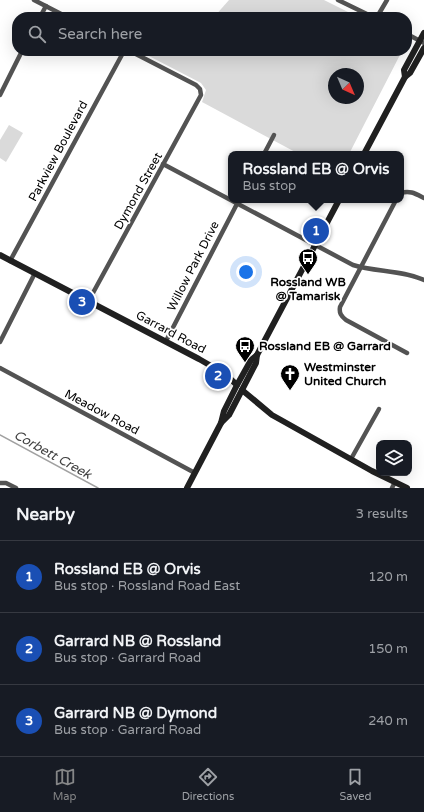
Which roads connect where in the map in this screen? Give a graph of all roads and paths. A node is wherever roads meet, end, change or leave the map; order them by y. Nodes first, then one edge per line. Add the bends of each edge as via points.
1 (34, 0) edge
2 (338, 0) edge
3 (387, 0) edge
4 (46, 6) junction
5 (43, 12) edge
6 (57, 12) edge
7 (363, 12) edge
8 (381, 12) edge
9 (424, 33) edge
10 (412, 37) edge
11 (422, 42) edge
12 (424, 48) edge
13 (20, 56) edge
14 (121, 56) edge
15 (139, 56) edge
16 (405, 77) junction
17 (0, 95) edge
18 (274, 135) dead end
19 (266, 151) edge
20 (366, 151) edge
21 (163, 164) junction
22 (404, 192) edge
23 (228, 197) edge
24 (424, 198) edge
25 (237, 203) edge
26 (240, 203) edge
27 (337, 203) edge
28 (394, 203) edge
29 (315, 246) junction
30 (0, 255) edge
31 (10, 261) junction
32 (360, 267) junction
33 (34, 273) junction
34 (424, 280) edge
35 (88, 302) junction
36 (166, 341) junction
37 (0, 342) edge
38 (407, 353) dead end
39 (257, 355) junction
40 (0, 368) edge
41 (237, 385) junction
42 (242, 390) junction
43 (379, 409) dead end
44 (222, 423) junction
45 (351, 459) junction
46 (195, 473) junction
47 (395, 482) junction
48 (0, 483) edge
49 (16, 488) edge
50 (187, 488) edge
51 (392, 488) edge
52 (407, 488) edge

1 - 4 street
2 - 7 street
3 - 8 street
4 - 5 street
4 - 6 street
9 - 11 main road
10 - 11 street
11 - 16 main road via 404,70
12 - 16 main road
13 - 17 street
14 - 31 street, Parkview Boulevard
15 - 21 street, Dymond Street via 192,82 200,89 200,99
16 - 20 main road
18 - 19 street
21 - 23 street
21 - 35 street, Dymond Street
22 - 24 street
25 - 36 street, Willow Park Drive
26 - 29 street
27 - 29 main road
28 - 32 street
29 - 32 street
29 - 39 main road
30 - 31 main road, Garrard Road
31 - 33 main road, Garrard Road
32 - 34 street
32 - 38 street via 340,307 341,316
33 - 35 main road, Garrard Road
33 - 37 street
35 - 36 main road, Garrard Road
36 - 41 main road, Garrard Road via 220,371
39 - 41 main road via 251,360
39 - 42 main road via 256,363
40 - 46 street, Meadow Road
41 - 42 street, Garrard Road
41 - 44 main road via 224,411
42 - 44 main road
42 - 45 main road, Garrard Road via 272,415
43 - 45 street
44 - 46 main road
45 - 47 main road, Garrard Road
46 - 50 main road
47 - 51 street
47 - 52 main road, Garrard Road
48 - 49 street

